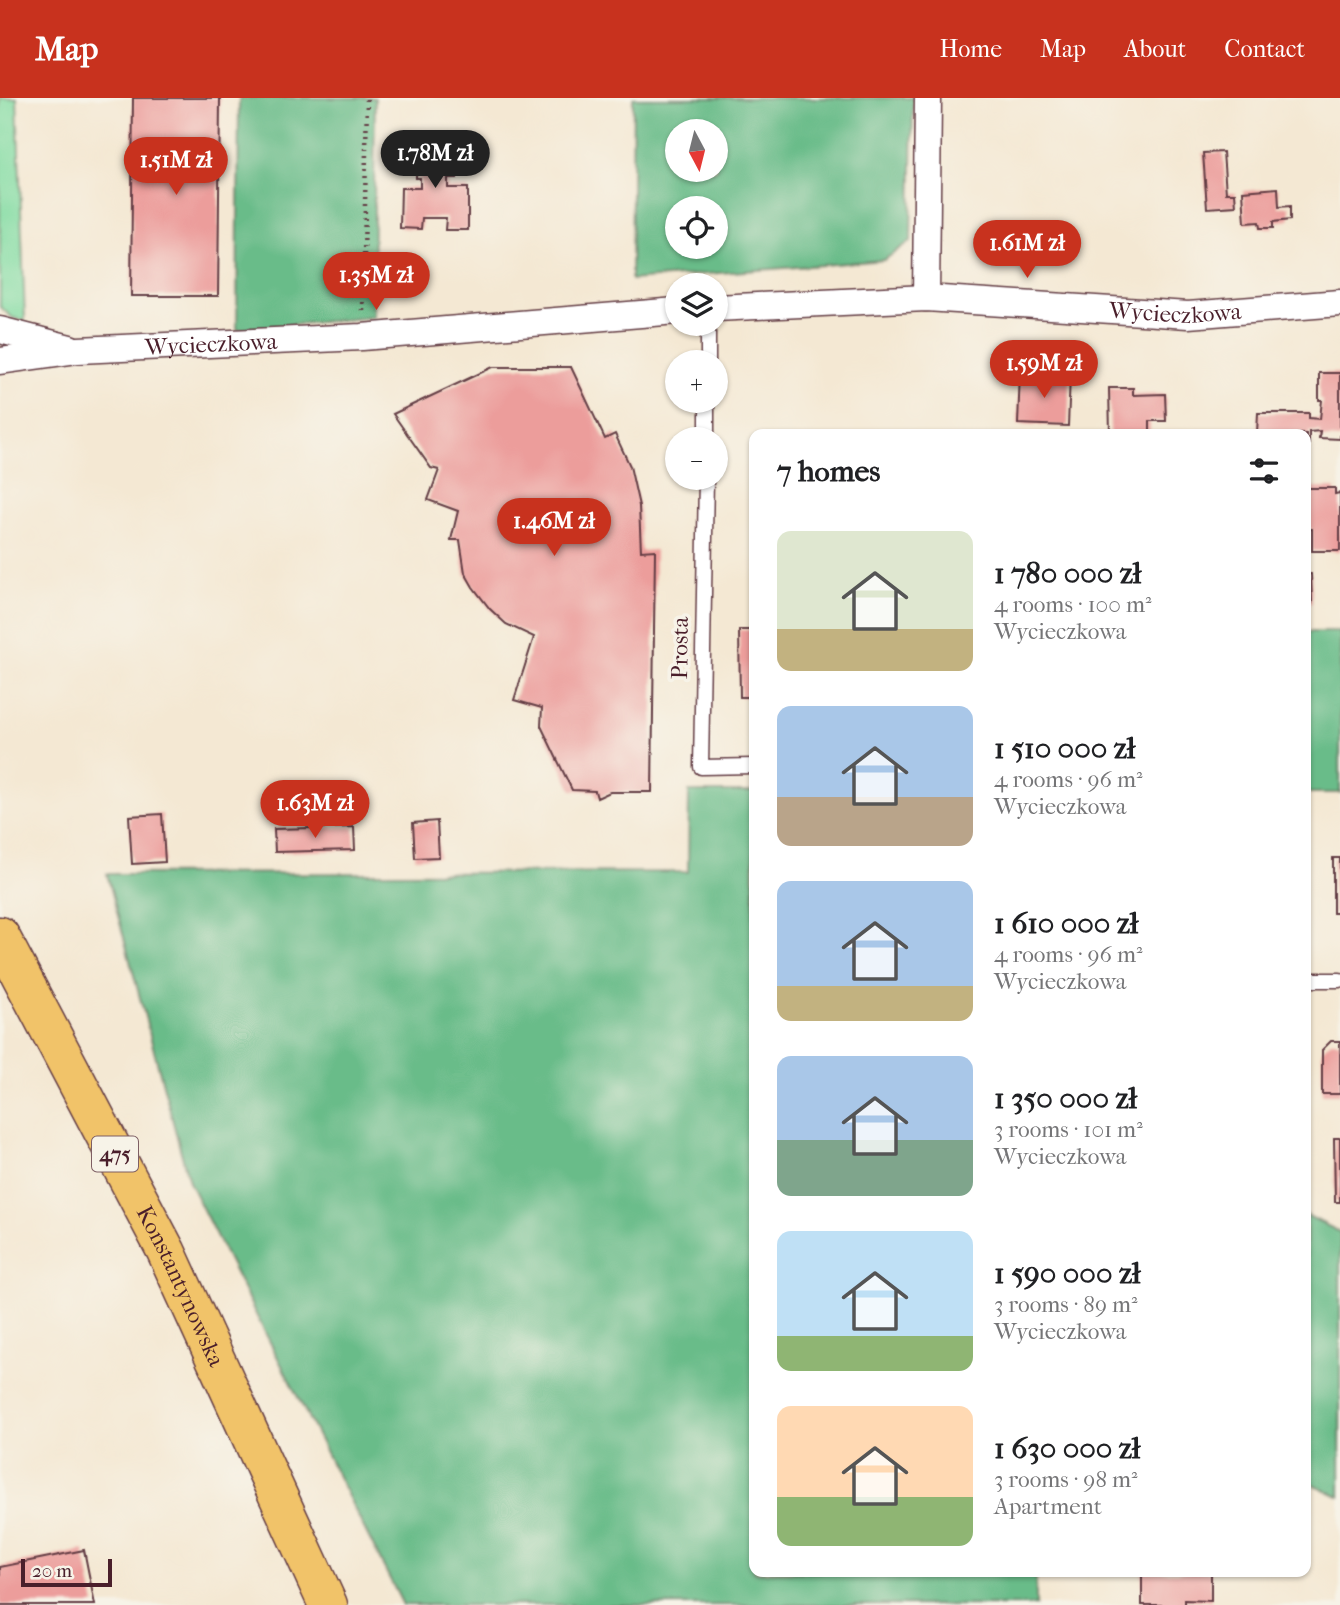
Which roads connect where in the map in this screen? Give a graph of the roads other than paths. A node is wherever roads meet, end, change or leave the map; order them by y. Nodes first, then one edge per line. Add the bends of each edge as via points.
1 (928, 98) edge
2 (926, 298) junction
3 (1340, 303) edge
4 (728, 307) edge
5 (665, 312) edge
6 (0, 330) edge
7 (78, 350) junction
8 (0, 361) edge
9 (706, 490) edge
10 (749, 766) edge
11 (0, 936) edge
12 (1311, 980) edge
13 (1340, 981) edge
14 (328, 1605) edge

1 - 2 street
2 - 3 street, Wycieczkowa via 1188,315
2 - 4 street, Wycieczkowa
5 - 7 street, Wycieczkowa via 362,337
6 - 7 street, Wycieczkowa
7 - 8 street, Wycieczkowa
9 - 10 lane, Prosta via 701,767
11 - 14 main road, Konstantynowska / 475 via 166,1251
12 - 13 lane

